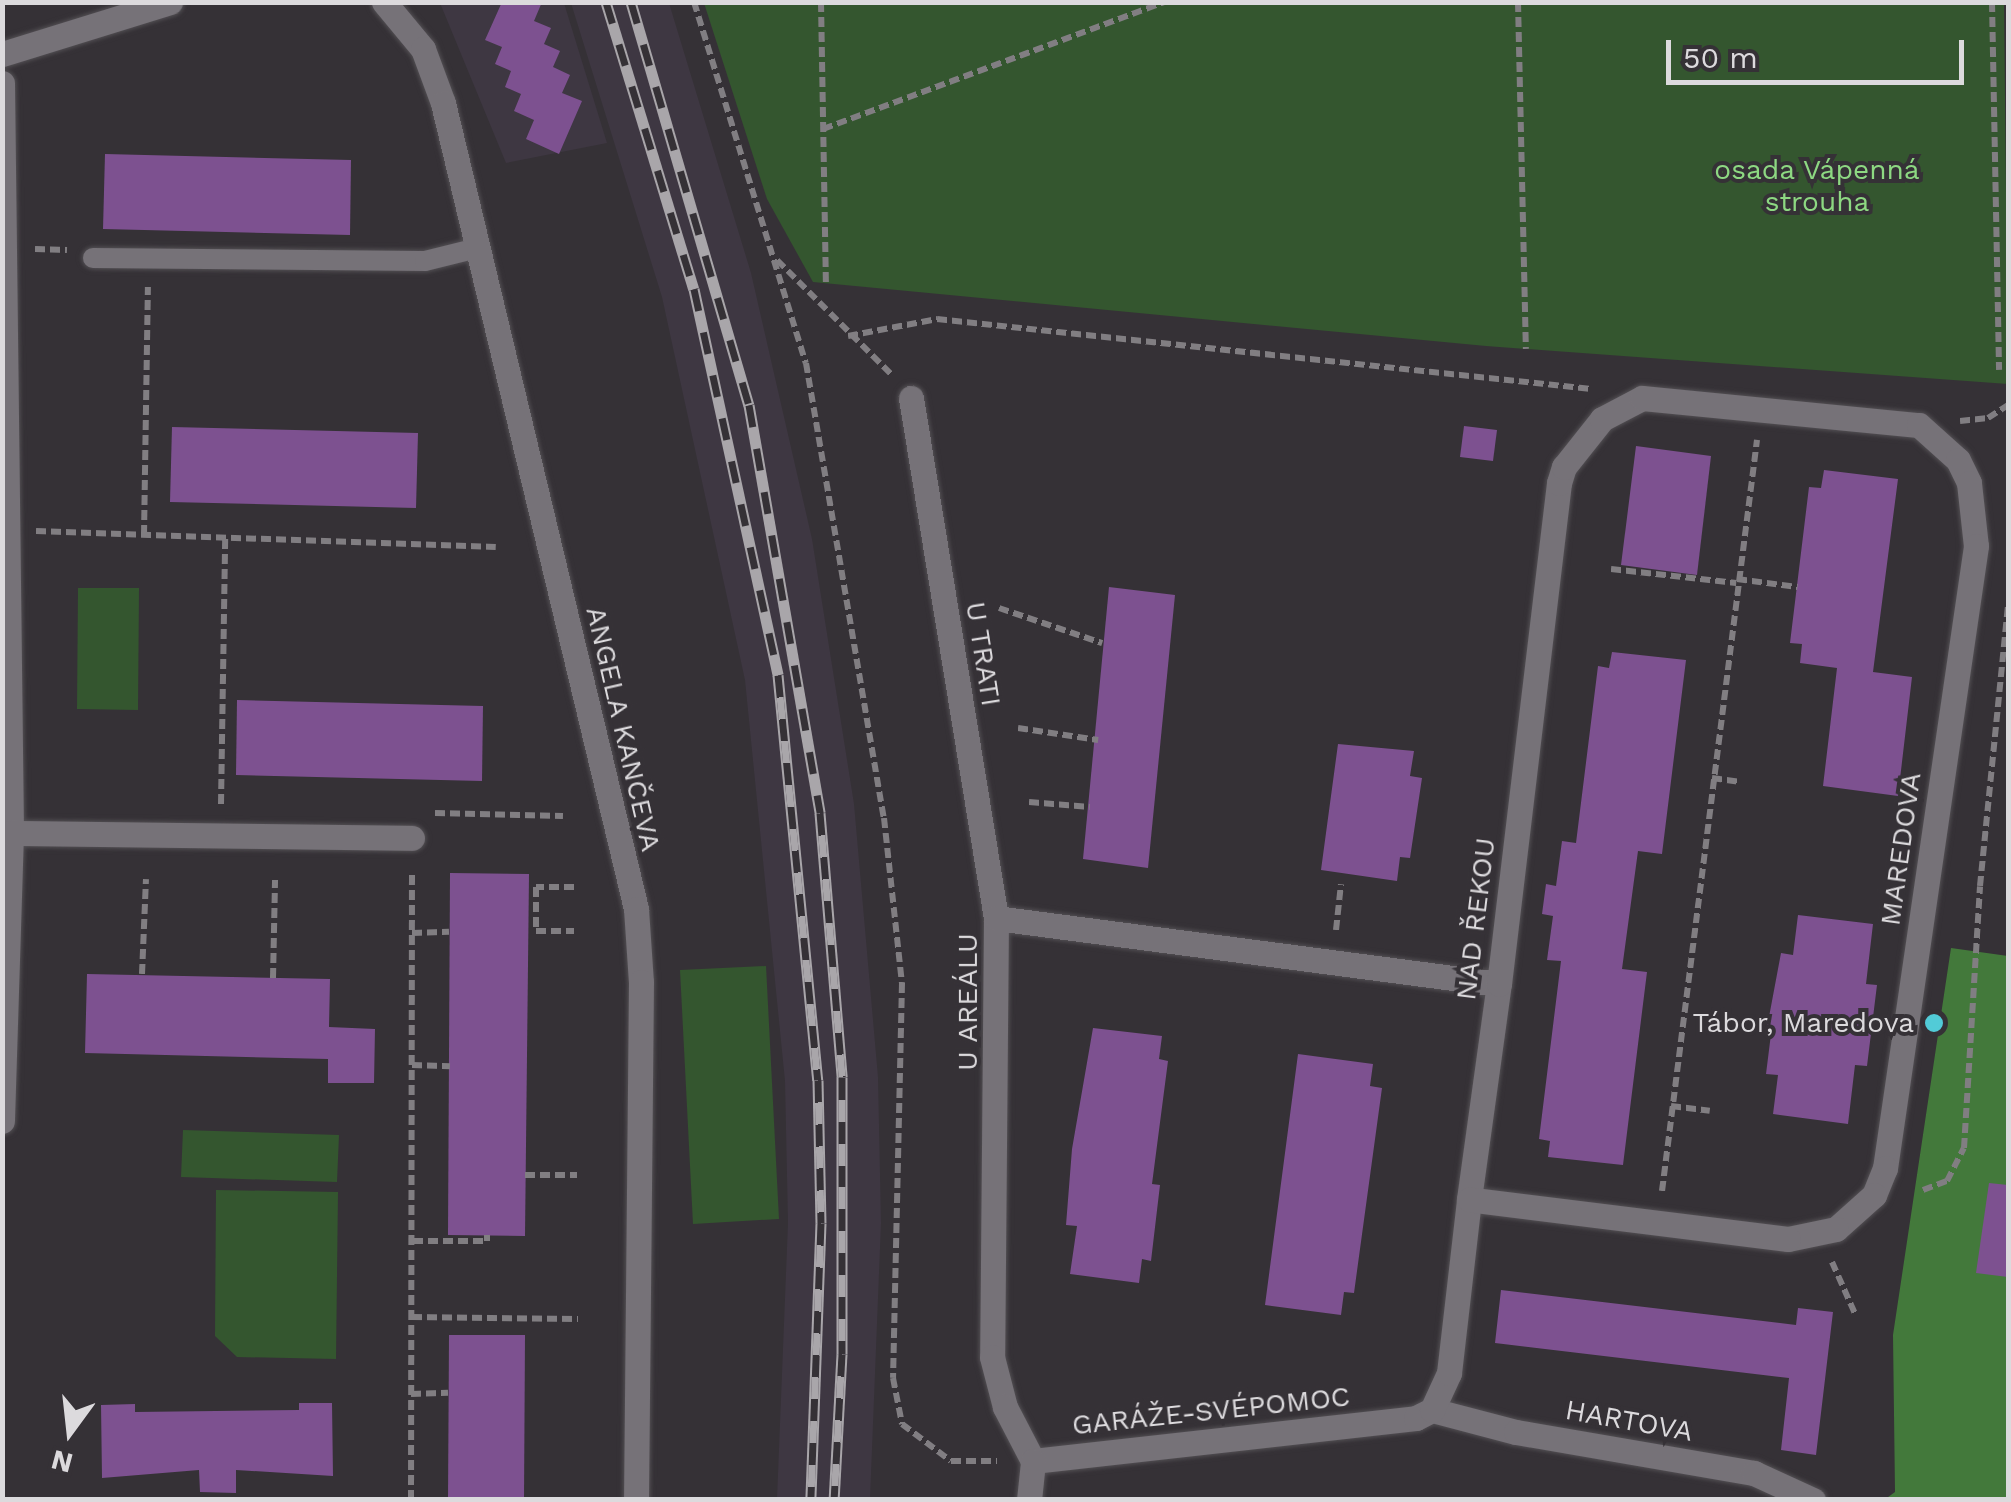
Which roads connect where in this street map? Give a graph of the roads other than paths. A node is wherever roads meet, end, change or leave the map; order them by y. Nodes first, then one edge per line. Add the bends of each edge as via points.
1 (170, 2) edge
2 (384, 2) edge
3 (2, 54) edge
4 (2, 83) edge
5 (477, 248) junction
6 (93, 258) road end
7 (910, 398) road end
8 (1958, 460) joint
9 (11, 833) junction
10 (412, 838) road end
11 (996, 918) junction
12 (1499, 984) junction
13 (2, 1122) edge
14 (1469, 1199) junction
15 (1432, 1410) junction
16 (1033, 1461) junction
17 (636, 1500) edge
18 (1029, 1500) edge
19 (1813, 1500) edge

1 - 3 street
2 - 5 street, ANGELA KANČEVA via 414,35 433,74
4 - 9 street
5 - 6 lane via 424,261
5 - 17 street, ANGELA KANČEVA via 636,909
7 - 11 street, U TRATI
8 - 12 street, NAD ŘEKOU via 1919,424 1642,398 1584,436 1559,483
8 - 14 street, MAREDOVA via 1975,505 1976,546 1885,1168 1862,1210 1836,1230 1788,1239
9 - 10 street
9 - 13 street
11 - 12 street, U AREÁLU
11 - 16 street, U AREÁLU via 992,1357 1000,1395
12 - 14 street, NAD ŘEKOU
14 - 15 street, NAD ŘEKOU via 1449,1373
15 - 16 street, GARÁŽE-SVÉPOMOC via 1416,1418
15 - 19 street, HARTOVA via 1516,1432 1754,1473
16 - 18 street

